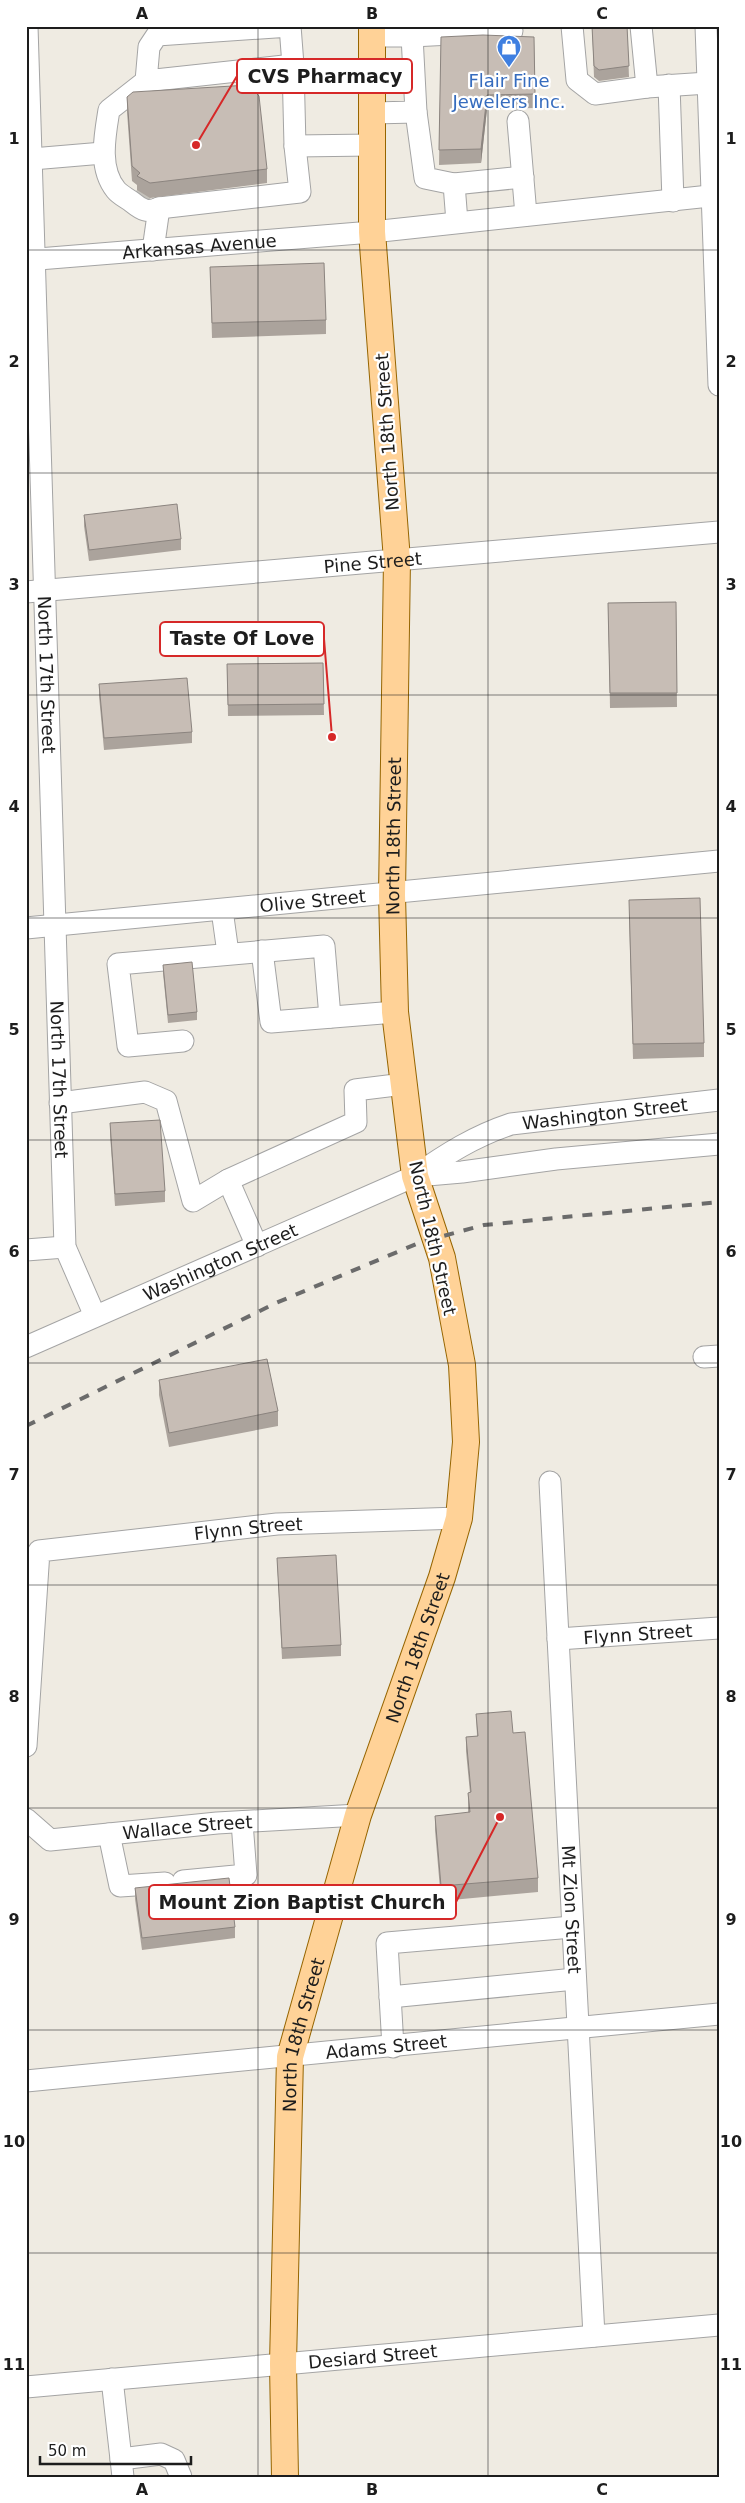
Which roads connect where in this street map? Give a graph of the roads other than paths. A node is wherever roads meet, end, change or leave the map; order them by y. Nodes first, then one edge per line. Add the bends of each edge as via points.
1 (27, 26) edge
2 (572, 26) edge
3 (641, 26) edge
4 (706, 26) edge
5 (156, 31) edge
6 (372, 31) edge
7 (412, 31) edge
8 (512, 31) dead end
9 (293, 65) junction
10 (146, 81) junction
11 (708, 83) junction
12 (669, 85) junction
13 (647, 86) junction
14 (416, 112) junction
15 (372, 113) junction
16 (518, 121) dead end
17 (372, 145) junction
18 (295, 146) junction
19 (103, 153) junction
20 (32, 159) junction
21 (523, 176) junction
22 (110, 177) junction
23 (454, 184) junction
24 (715, 195) edge
25 (149, 199) junction
26 (673, 201) junction
27 (526, 215) junction
28 (457, 222) junction
29 (372, 232) junction
30 (153, 250) junction
31 (31, 260) edge
32 (719, 384) edge
33 (719, 532) edge
34 (397, 560) junction
35 (36, 591) edge
36 (719, 861) edge
37 (392, 895) junction
38 (222, 910) junction
39 (55, 926) junction
40 (26, 928) edge
41 (262, 951) junction
42 (228, 953) junction
43 (395, 1012) junction
44 (330, 1017) junction
45 (183, 1041) dead end
46 (404, 1084) junction
47 (719, 1100) edge
48 (60, 1103) junction
49 (719, 1144) edge
50 (415, 1176) junction
51 (228, 1180) junction
52 (257, 1246) junction
53 (65, 1247) junction
54 (26, 1250) edge
55 (95, 1316) junction
56 (26, 1347) edge
57 (550, 1482) dead end
58 (459, 1518) junction
59 (719, 1628) edge
60 (558, 1639) junction
61 (26, 1746) edge
62 (358, 1815) junction
63 (26, 1819) edge
64 (242, 1822) junction
65 (109, 1834) junction
66 (572, 1927) junction
67 (575, 1979) junction
68 (390, 1997) junction
69 (719, 2014) edge
70 (578, 2028) junction
71 (394, 2046) junction
72 (290, 2057) junction
73 (26, 2081) edge
74 (719, 2325) edge
75 (594, 2336) junction
76 (283, 2364) junction
77 (112, 2379) junction
78 (26, 2387) edge
79 (122, 2468) edge
80 (181, 2477) edge
81 (285, 2477) edge

1 - 20 street, North 17th Street
2 - 13 street via 577,80 595,94
3 - 13 street
4 - 11 street
5 - 9 street via 290,26
5 - 10 street via 149,46
6 - 7 street
6 - 15 main road, North 18th Street
7 - 8 street
7 - 14 street
9 - 10 street
9 - 18 street
10 - 19 street via 108,110
11 - 12 street
11 - 24 street
12 - 13 street
12 - 26 street
14 - 15 street
14 - 23 street via 425,178
15 - 17 main road, North 18th Street
16 - 21 street
17 - 18 street
17 - 29 main road, North 18th Street
18 - 25 street via 300,192
19 - 20 street
19 - 22 street
20 - 31 street, North 17th Street
21 - 23 street
21 - 27 street
22 - 25 street via 127,182
22 - 25 street via 116,190 143,211 151,212
23 - 28 street
24 - 26 street, Arkansas Avenue
24 - 32 street
25 - 30 street
26 - 27 street, Arkansas Avenue
27 - 28 street, Arkansas Avenue
28 - 29 street, Arkansas Avenue
29 - 30 street, Arkansas Avenue
29 - 34 main road, North 18th Street
30 - 31 street, Arkansas Avenue
31 - 35 street, North 17th Street
33 - 34 street, Pine Street
34 - 35 street, Pine Street
34 - 37 main road, North 18th Street
35 - 39 street, North 17th Street
36 - 37 street, Olive Street
37 - 38 street, Olive Street
37 - 43 main road, North 18th Street
38 - 39 street, Olive Street
38 - 42 street
39 - 40 street, Olive Street
39 - 48 street, North 17th Street
41 - 42 street
41 - 44 street via 271,1022
41 - 44 street via 324,946
42 - 45 street via 118,964 128,1046
43 - 44 street
43 - 46 main road, North 18th Street
46 - 50 main road, North 18th Street
46 - 51 street via 355,1090 356,1122
47 - 50 street, Washington Street via 511,1124 457,1147
48 - 51 street via 145,1092 166,1101 193,1201
48 - 53 street, North 17th Street
49 - 50 street, Washington Street
50 - 52 street, Washington Street
50 - 58 main road, North 18th Street via 442,1258 462,1364 466,1442
51 - 52 street
52 - 55 street, Washington Street
53 - 54 street
53 - 55 street, North 17th Street
55 - 56 street, Washington Street
57 - 60 street, Mt Zion Street
58 - 61 street, Flynn Street via 277,1524 39,1551
58 - 62 main road, North 18th Street via 442,1577
59 - 60 street, Flynn Street
60 - 66 street, Mt Zion Street
62 - 64 street, Wallace Street
62 - 72 main road, North 18th Street
63 - 65 street, Wallace Street via 50,1840
64 - 65 street, Wallace Street
64 - 65 street via 246,1875 174,1882 120,1886
66 - 67 street, Mt Zion Street
66 - 68 street via 387,1943
67 - 68 street
67 - 70 street, Mt Zion Street
68 - 71 street
69 - 70 street, Adams Street
70 - 71 street, Adams Street
70 - 75 street, Mt Zion Street
71 - 72 street, Adams Street
72 - 73 street, Adams Street
72 - 76 main road, North 18th Street
74 - 75 street, Desiard Street
75 - 76 street, Desiard Street
76 - 77 street, Desiard Street
76 - 81 main road, North 18th Street
77 - 78 street, Desiard Street
77 - 79 street
79 - 80 street via 161,2454 174,2460

